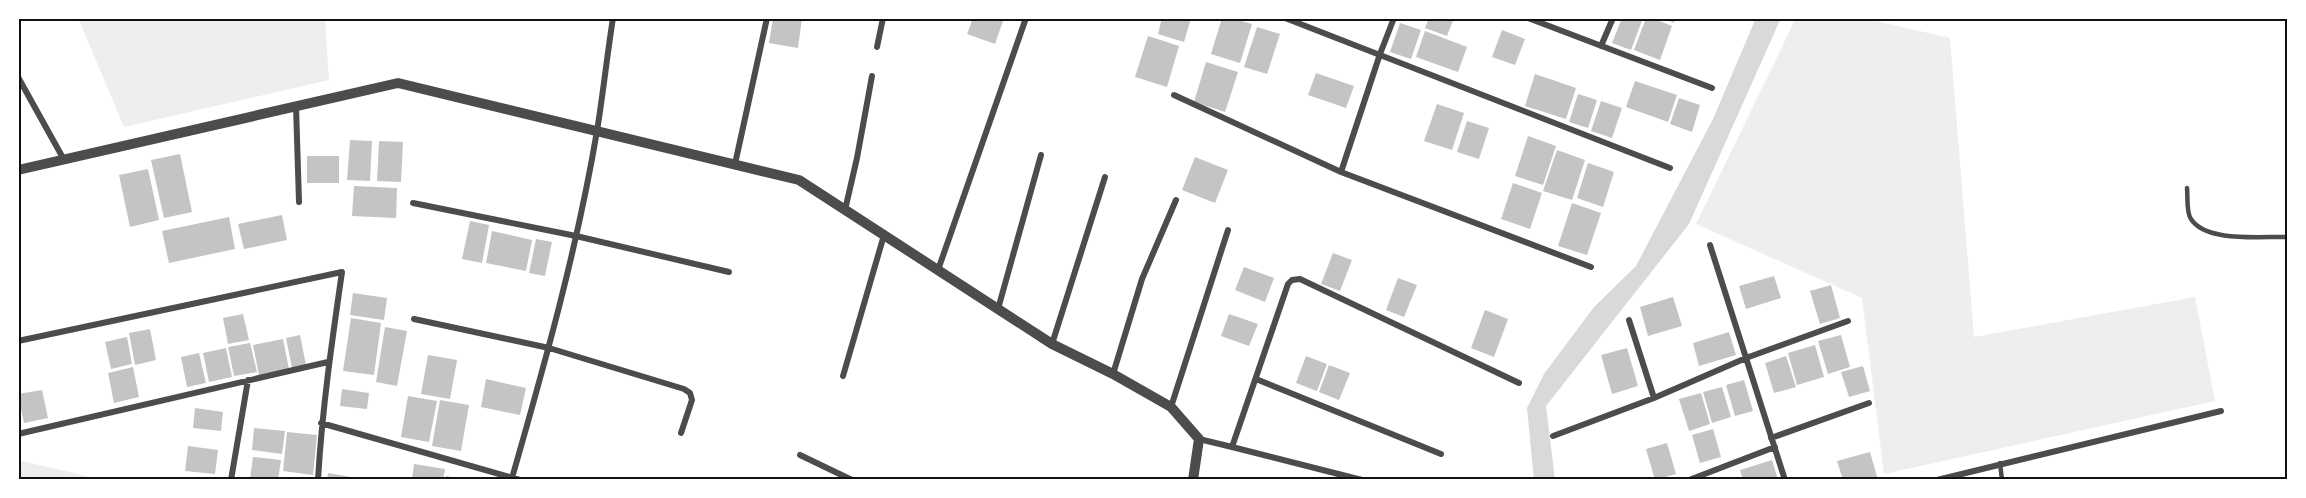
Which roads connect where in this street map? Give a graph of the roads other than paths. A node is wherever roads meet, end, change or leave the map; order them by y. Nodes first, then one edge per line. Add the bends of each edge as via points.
1 (613, 18) edge
2 (767, 18) edge
3 (882, 18) edge
4 (1026, 18) edge
5 (1285, 18) edge
6 (1394, 18) edge
7 (1528, 18) edge
8 (1613, 18) edge
9 (1601, 46) junction
10 (877, 47) dead end
11 (1380, 54) junction
12 (872, 76) dead end
13 (18, 77) edge
14 (1712, 88) dead end
15 (1174, 95) dead end
16 (296, 106) junction
17 (597, 131) junction
18 (1041, 155) dead end
19 (63, 158) junction
20 (735, 164) junction
21 (1670, 168) dead end
22 (18, 170) edge
23 (1341, 172) junction
24 (1105, 177) dead end
25 (2187, 188) dead end
26 (1176, 200) dead end
27 (299, 202) dead end
28 (413, 203) dead end
29 (845, 210) junction
30 (1228, 230) dead end
31 (884, 235) junction
32 (576, 236) junction
33 (2288, 237) edge
34 (1710, 245) dead end
35 (1591, 267) dead end
36 (938, 270) junction
37 (729, 272) dead end
38 (998, 309) junction
39 (414, 319) dead end
40 (1629, 320) dead end
41 (1848, 321) dead end
42 (18, 341) edge
43 (1052, 344) junction
44 (549, 348) junction
45 (1746, 358) junction
46 (328, 362) junction
47 (1113, 374) junction
48 (843, 376) dead end
49 (1256, 379) junction
50 (248, 380) junction
51 (1520, 382) dead end
52 (1654, 398) junction
53 (1869, 403) dead end
54 (1171, 407) junction
55 (2221, 411) dead end
56 (321, 423) junction
57 (681, 433) dead end
58 (18, 434) edge
59 (1553, 436) dead end
60 (1772, 438) junction
61 (1199, 440) junction
62 (1232, 447) junction
63 (1774, 447) junction
64 (1441, 454) dead end
65 (800, 455) dead end
66 (2001, 463) junction
67 (512, 478) junction
68 (231, 480) edge
69 (318, 480) edge
70 (520, 480) edge
71 (852, 480) edge
72 (1192, 480) edge
73 (1362, 480) edge
74 (1689, 480) edge
75 (1785, 480) edge
76 (1937, 480) edge
77 (2002, 480) edge

1 - 17 street
2 - 20 street
3 - 10 street
4 - 36 street
5 - 11 street
6 - 11 street
7 - 9 street
8 - 9 street
9 - 14 street
11 - 21 street
11 - 23 street
12 - 29 street
13 - 19 street
15 - 23 street
16 - 17 street via 398,83
16 - 19 street
16 - 27 street
17 - 20 street
17 - 32 street
18 - 38 street
19 - 22 street
20 - 29 street via 799,180
23 - 35 street
24 - 43 street
25 - 33 lane via 2190,218 2199,229 2213,235
26 - 47 street via 1142,279
28 - 32 street
29 - 31 street
30 - 54 street
31 - 36 street
31 - 48 street
32 - 37 street
32 - 44 street
34 - 45 street
36 - 38 street
38 - 43 street
39 - 44 street
40 - 52 street
41 - 45 street
42 - 46 street via 342,272
43 - 47 street
44 - 57 street via 684,389 692,400
44 - 67 street
45 - 52 street
45 - 60 street
46 - 50 street
46 - 56 street
47 - 54 street
49 - 51 street via 1288,284 1300,279
49 - 62 street
49 - 64 street
50 - 58 street
50 - 68 street
52 - 59 street
53 - 60 street
54 - 61 street
55 - 66 street
56 - 67 street
56 - 69 street
60 - 63 street
61 - 62 street
61 - 72 street
62 - 73 street
63 - 74 street
63 - 75 street
65 - 71 street
66 - 76 street
66 - 77 lane
67 - 70 street

